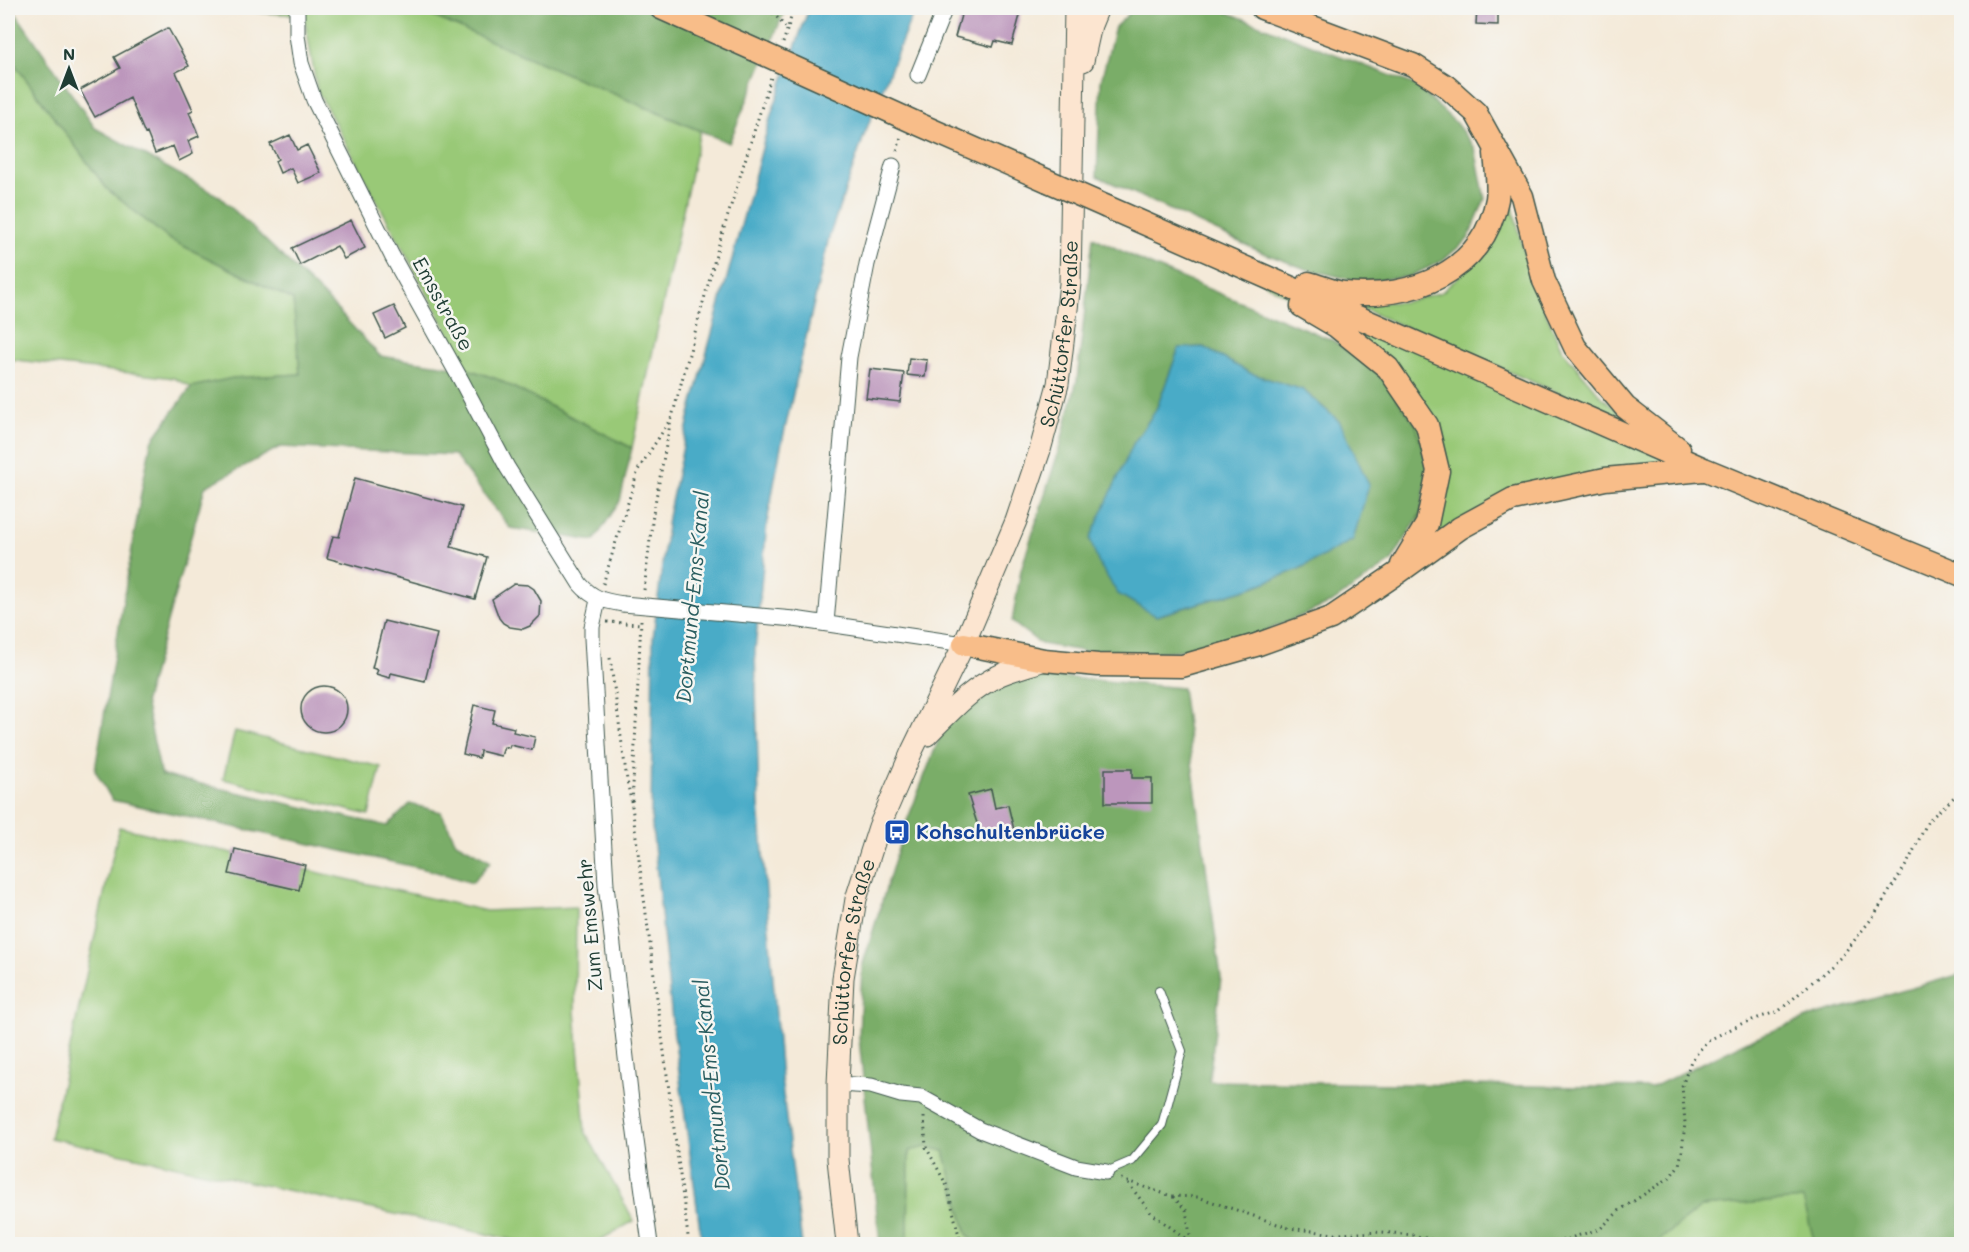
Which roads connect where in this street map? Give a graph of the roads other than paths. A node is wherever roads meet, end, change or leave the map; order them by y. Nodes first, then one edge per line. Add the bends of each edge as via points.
1 (297, 8) edge
2 (661, 8) edge
3 (945, 8) edge
4 (1075, 8) edge
5 (1098, 8) edge
6 (1262, 8) edge
7 (918, 75) dead end
8 (1072, 108) junction
9 (1495, 149) junction
10 (893, 166) dead end
11 (1221, 257) junction
12 (1704, 469) junction
13 (1396, 574) junction
14 (1962, 575) edge
15 (598, 600) junction
16 (826, 623) junction
17 (964, 644) junction
18 (1044, 660) junction
19 (912, 751) junction
20 (1159, 992) dead end
21 (838, 1084) junction
22 (1106, 1172) joint
23 (650, 1245) edge
24 (847, 1245) edge

1 - 15 street, Emsstraße via 304,75 392,256 507,467 573,576
2 - 11 main road, bridge
3 - 7 street
4 - 8 main road, Schüttorfer Straße
5 - 8 main road
6 - 9 main road via 1413,65 1446,86 1476,113
8 - 17 main road, Schüttorfer Straße via 1070,284 1058,384 1016,521
9 - 11 main road via 1497,198 1488,230 1466,258 1438,280 1399,292 1344,293
9 - 12 main road via 1522,196 1544,281 1575,347 1625,407
10 - 16 street via 867,264 849,357
11 - 12 main road
11 - 13 main road via 1336,326 1388,368 1427,425 1438,471 1427,524
12 - 13 main road via 1605,479 1513,499 1460,528
12 - 14 main road
13 - 18 main road via 1331,618 1182,666
15 - 16 street, bridge
15 - 23 street, Zum Emswehr via 592,638 606,885
16 - 17 street
17 - 18 main road
17 - 19 main road, Schüttorfer Straße
18 - 19 main road via 999,676 975,690
19 - 21 main road, Schüttorfer Straße via 879,827 856,899 843,978
20 - 22 lane via 1182,1051 1162,1125 1132,1161
21 - 22 street via 871,1086 921,1097 980,1130 1076,1167
21 - 24 main road, Schüttorfer Straße via 838,1159

